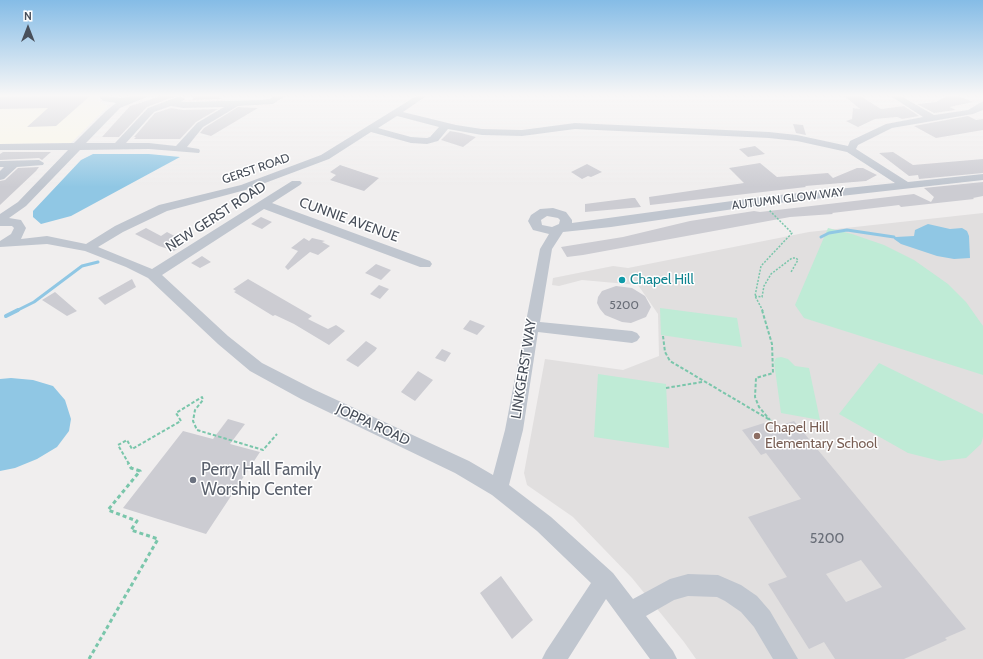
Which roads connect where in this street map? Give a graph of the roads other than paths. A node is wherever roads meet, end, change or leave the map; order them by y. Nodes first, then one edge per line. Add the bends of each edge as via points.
1 (96, 126) edge
2 (136, 126) edge
3 (199, 126) edge
4 (375, 126) edge
5 (445, 126) joint
6 (895, 126) edge
7 (370, 129) junction
8 (76, 146) junction
9 (118, 146) junction
10 (0, 147) edge
11 (179, 149) junction
12 (851, 150) junction
13 (195, 151) dead end
14 (39, 163) dead end
15 (0, 164) edge
16 (14, 164) junction
17 (0, 177) edge
18 (983, 177) edge
19 (296, 182) dead end
20 (904, 185) junction
21 (22, 204) junction
22 (263, 204) junction
23 (0, 220) edge
24 (562, 225) junction
25 (19, 226) junction
26 (541, 229) junction
27 (48, 240) junction
28 (2, 245) edge
29 (88, 248) junction
30 (546, 250) junction
31 (425, 264) dead end
32 (152, 276) junction
33 (531, 326) junction
34 (632, 337) dead end
35 (499, 489) junction
36 (605, 581) junction
37 (631, 613) junction
38 (554, 659) edge
39 (665, 659) edge
40 (786, 659) edge

1 - 8 street
2 - 9 street
3 - 11 street
4 - 7 street, GERST ROAD
5 - 7 street via 434,139 427,141 411,140
5 - 12 street via 500,133 575,126 769,135 803,139
6 - 12 street via 882,128 854,143
7 - 29 street, GERST ROAD via 308,165 216,196 163,208 119,229
8 - 9 street
8 - 10 street
8 - 21 street
9 - 11 street
11 - 13 street
12 - 20 street
14 - 16 street
15 - 16 street
16 - 17 street
18 - 20 street, AUTUMN GLOW WAY
19 - 22 street, NEW GERST ROAD
20 - 24 street, AUTUMN GLOW WAY via 754,202 611,223
21 - 23 street
21 - 25 street
22 - 31 street, CUNNIE AVENUE
22 - 32 street, NEW GERST ROAD
23 - 25 street, JOPPA ROAD
24 - 26 street
24 - 26 street, LINKGERST WAY via 553,212 540,214 534,221
24 - 30 street, LINKGERST WAY
25 - 27 street, JOPPA ROAD
25 - 28 street, JOPPA ROAD via 16,236
26 - 30 street, LINKGERST WAY
27 - 28 street, JOPPA ROAD
27 - 29 street, JOPPA ROAD
29 - 32 street, JOPPA ROAD via 120,259
30 - 33 street, LINKGERST WAY
32 - 35 street, JOPPA ROAD via 176,295 227,345 256,367 462,467
33 - 34 street
33 - 35 street, LINKGERST WAY via 514,430
35 - 36 street, JOPPA ROAD via 544,524
36 - 37 street, JOPPA ROAD
36 - 38 street
37 - 39 street, JOPPA ROAD
37 - 40 street via 670,590 688,585 718,586 749,604 762,619

